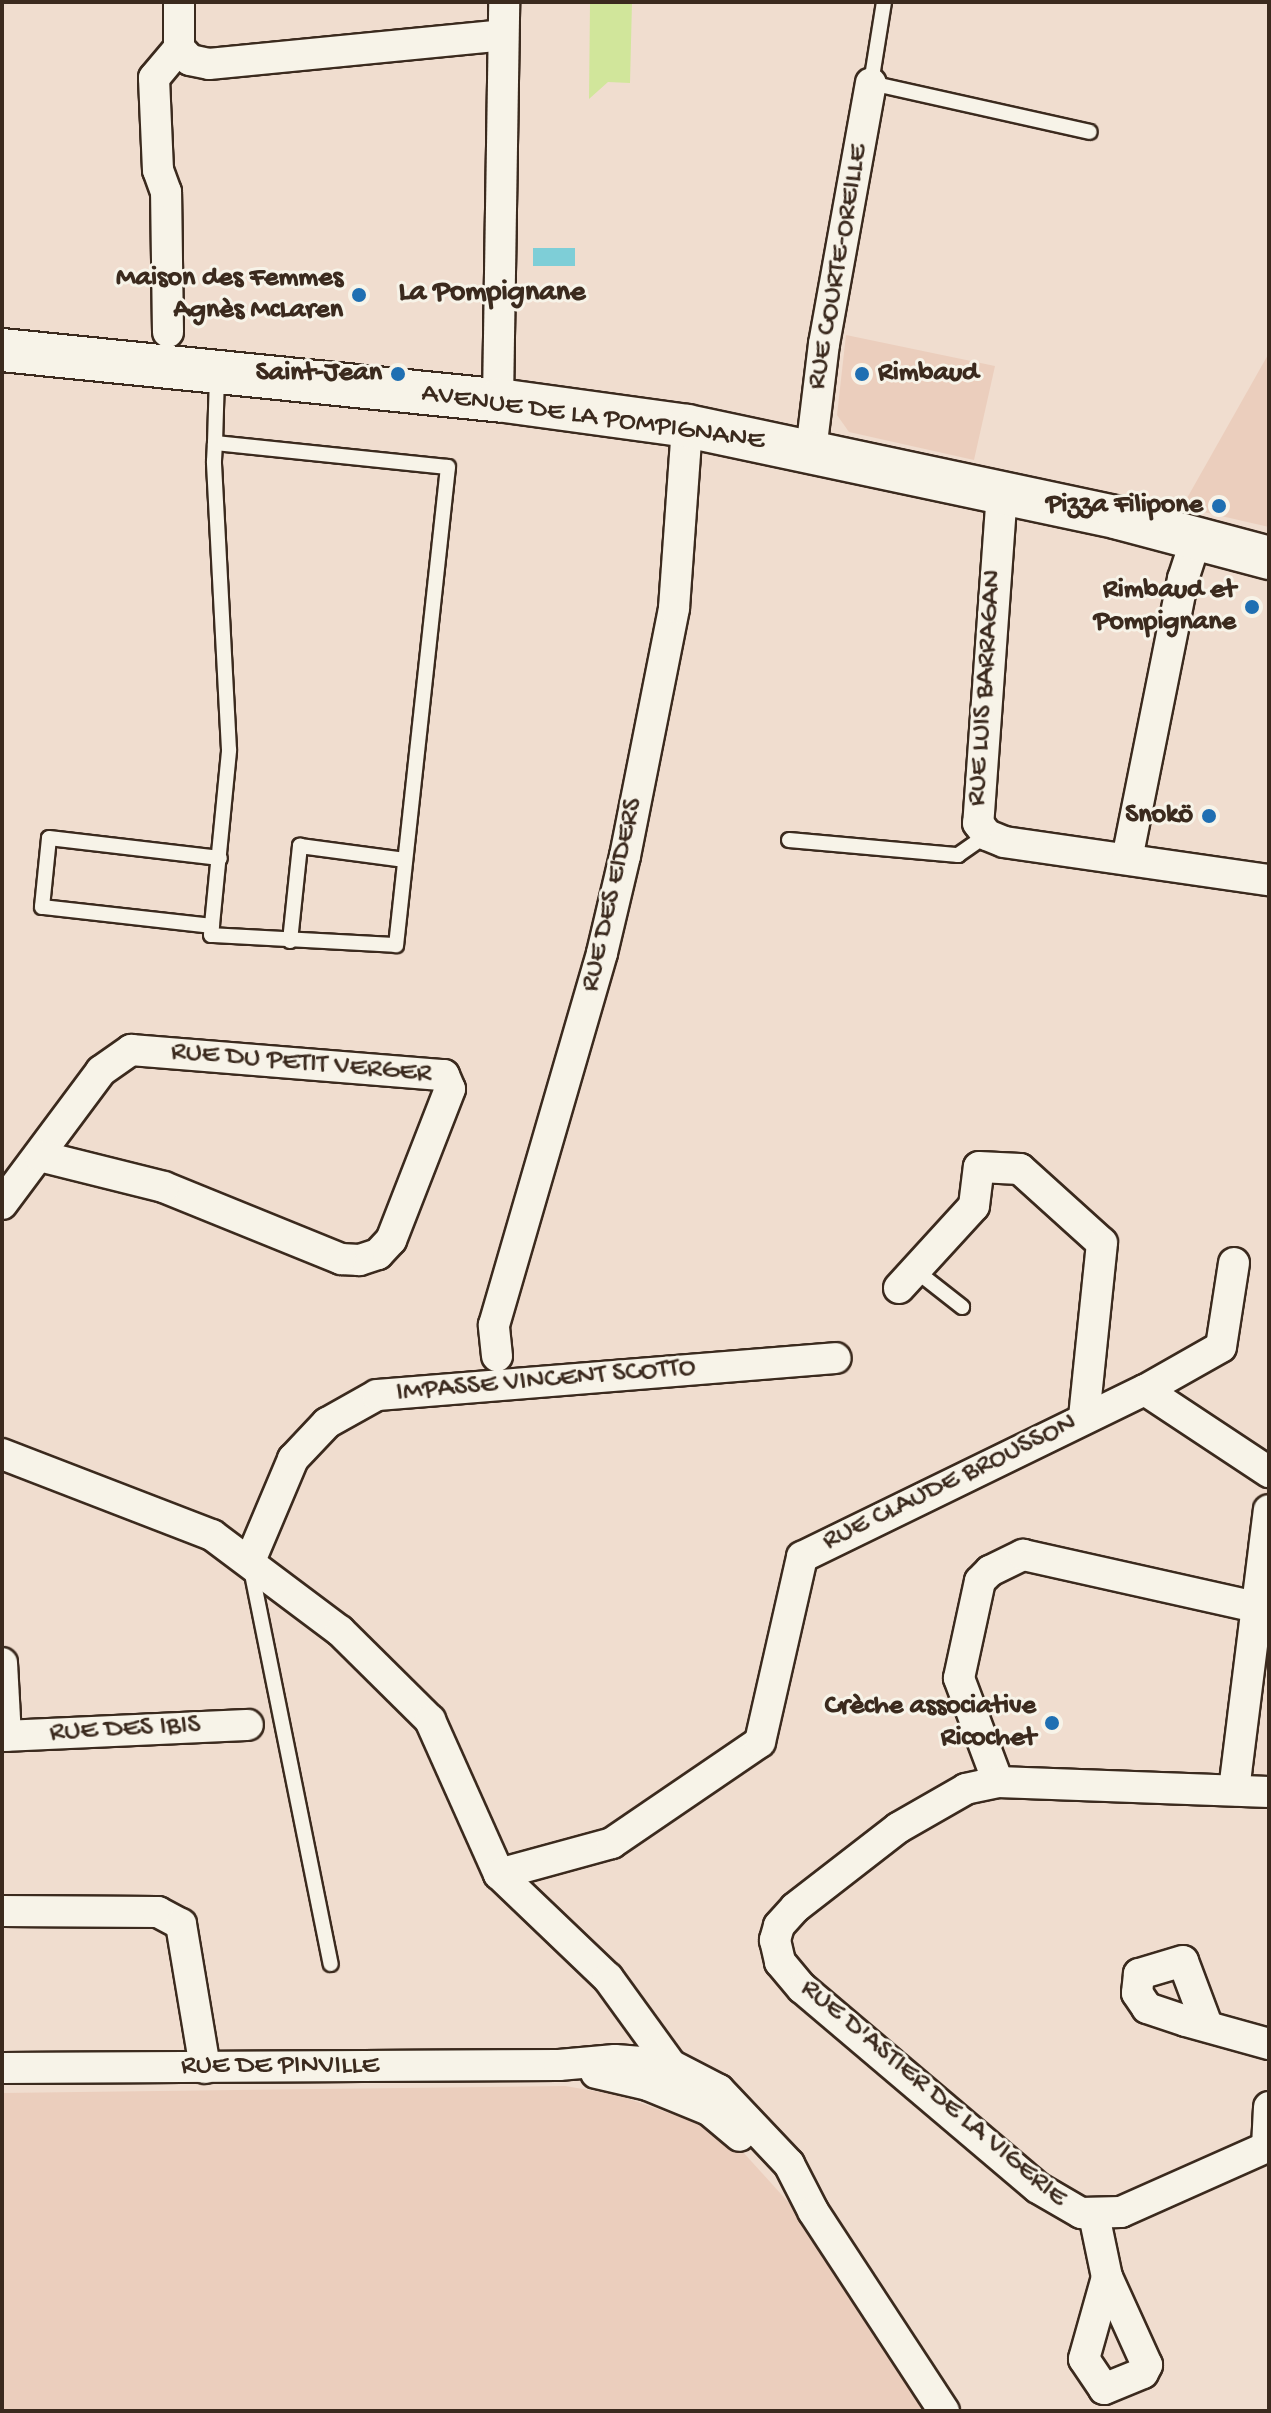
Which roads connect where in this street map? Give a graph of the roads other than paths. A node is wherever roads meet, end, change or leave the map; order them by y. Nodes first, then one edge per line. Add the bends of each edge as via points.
1 (179, 2) edge
2 (504, 2) edge
3 (884, 2) edge
4 (503, 35) junction
5 (179, 48) junction
6 (871, 83) junction
7 (1090, 132) dead end
8 (168, 332) dead end
9 (2, 350) edge
10 (217, 372) junction
11 (498, 400) junction
12 (687, 426) junction
13 (215, 443) junction
14 (811, 451) junction
15 (1002, 492) junction
16 (1196, 539) junction
17 (1269, 558) edge
18 (987, 835) junction
19 (789, 840) dead end
20 (220, 858) junction
21 (1127, 859) junction
22 (405, 860) junction
23 (1269, 880) edge
24 (212, 926) junction
25 (290, 941) junction
26 (40, 1156) junction
27 (2, 1204) edge
28 (1234, 1263) dead end
29 (907, 1279) joint
30 (962, 1307) dead end
31 (497, 1356) dead end
32 (836, 1358) dead end
33 (1145, 1390) junction
34 (1084, 1417) junction
35 (2, 1454) edge
36 (1269, 1472) edge
37 (1269, 1510) edge
38 (250, 1561) junction
39 (1255, 1607) junction
40 (2, 1663) edge
41 (248, 1725) dead end
42 (4, 1736) edge
43 (998, 1782) junction
44 (1234, 1790) junction
45 (1269, 1792) edge
46 (499, 1874) junction
47 (2, 1911) edge
48 (331, 1964) dead end
49 (623, 2005) junction
50 (1207, 2025) dead end
51 (1269, 2044) edge
52 (615, 2060) junction
53 (669, 2064) junction
54 (559, 2065) junction
55 (2, 2068) edge
56 (205, 2068) junction
57 (1269, 2107) edge
58 (709, 2110) junction
59 (1268, 2146) edge
60 (813, 2211) junction
61 (1094, 2215) junction
62 (1107, 2277) dead end
63 (944, 2411) edge

1 - 5 street
2 - 4 street
3 - 6 lane, RUE COURTE-OREILLE
4 - 5 street via 209,64 190,60
4 - 11 street via 504,263
5 - 8 street via 154,78 158,170 166,192
6 - 7 lane
6 - 14 street, RUE COURTE-OREILLE via 824,344
9 - 10 main road, AVENUE DE LA POMPIGNANE
10 - 11 main road, AVENUE DE LA POMPIGNANE
10 - 13 lane
11 - 12 main road, AVENUE DE LA POMPIGNANE
12 - 14 main road, AVENUE DE LA POMPIGNANE
12 - 31 street, RUE DES EIDERS via 674,608 625,856 494,1325
13 - 20 lane via 229,750
13 - 22 lane via 448,467
14 - 15 main road, AVENUE DE LA POMPIGNANE
15 - 16 main road, AVENUE DE LA POMPIGNANE
15 - 18 street, RUE LUIS BARRAGAN via 975,810
16 - 17 main road, AVENUE DE LA POMPIGNANE
16 - 21 street via 1183,579
18 - 19 lane via 971,849 946,856
18 - 21 street, RUE LUIS BARRAGAN
20 - 24 lane
20 - 24 lane via 49,838 42,907
21 - 23 street, RUE LUIS BARRAGAN
22 - 25 lane via 396,945
22 - 25 lane via 300,846
24 - 25 lane via 211,935
26 - 26 street, RUE DU PETIT VERGER via 101,1071 131,1050 444,1075 450,1089 391,1240 378,1254 359,1260 341,1259 164,1187
26 - 27 street, RUE DU PETIT VERGER
28 - 33 street, RUE CLAUDE BROUSSON via 1221,1347
29 - 30 lane
29 - 34 street via 974,1206 979,1167 1020,1169 1102,1243
32 - 38 street, IMPASSE VINCENT SCOTTO via 377,1395 327,1423 293,1459
33 - 34 street, RUE CLAUDE BROUSSON
33 - 36 street
34 - 46 street, RUE CLAUDE BROUSSON via 802,1557 760,1742 612,1843
35 - 38 street via 203,1531
37 - 39 street
38 - 46 street via 340,1631 430,1720
38 - 48 lane
39 - 43 street via 1023,1555 990,1571 980,1581 959,1678
39 - 44 street
40 - 42 street
41 - 42 street, RUE DES IBIS
43 - 44 street, RUE D'ASTIER DE LA VIGERIE
43 - 61 street, RUE D'ASTIER DE LA VIGERIE via 935,1803 898,1828 783,1921 775,1948 783,1968 802,1988 1038,2188 1065,2207
44 - 45 street, RUE D'ASTIER DE LA VIGERIE
46 - 49 street via 608,1978
47 - 56 street via 158,1912 181,1924
49 - 52 street
49 - 53 street
50 - 51 street
52 - 53 street, RUE DE PINVILLE
52 - 54 street, RUE DE PINVILLE
53 - 58 street
53 - 60 street, RUE DE PINVILLE via 719,2090 759,2128 789,2164
54 - 56 street, RUE DE PINVILLE
54 - 58 street, RUE DE PINVILLE via 648,2085
55 - 56 street, RUE DE PINVILLE
57 - 59 street
58 - 60 street, RUE DE PINVILLE via 762,2155
59 - 61 street, RUE D'ASTIER DE LA VIGERIE via 1121,2212
60 - 63 street, RUE DE PINVILLE
61 - 62 street

